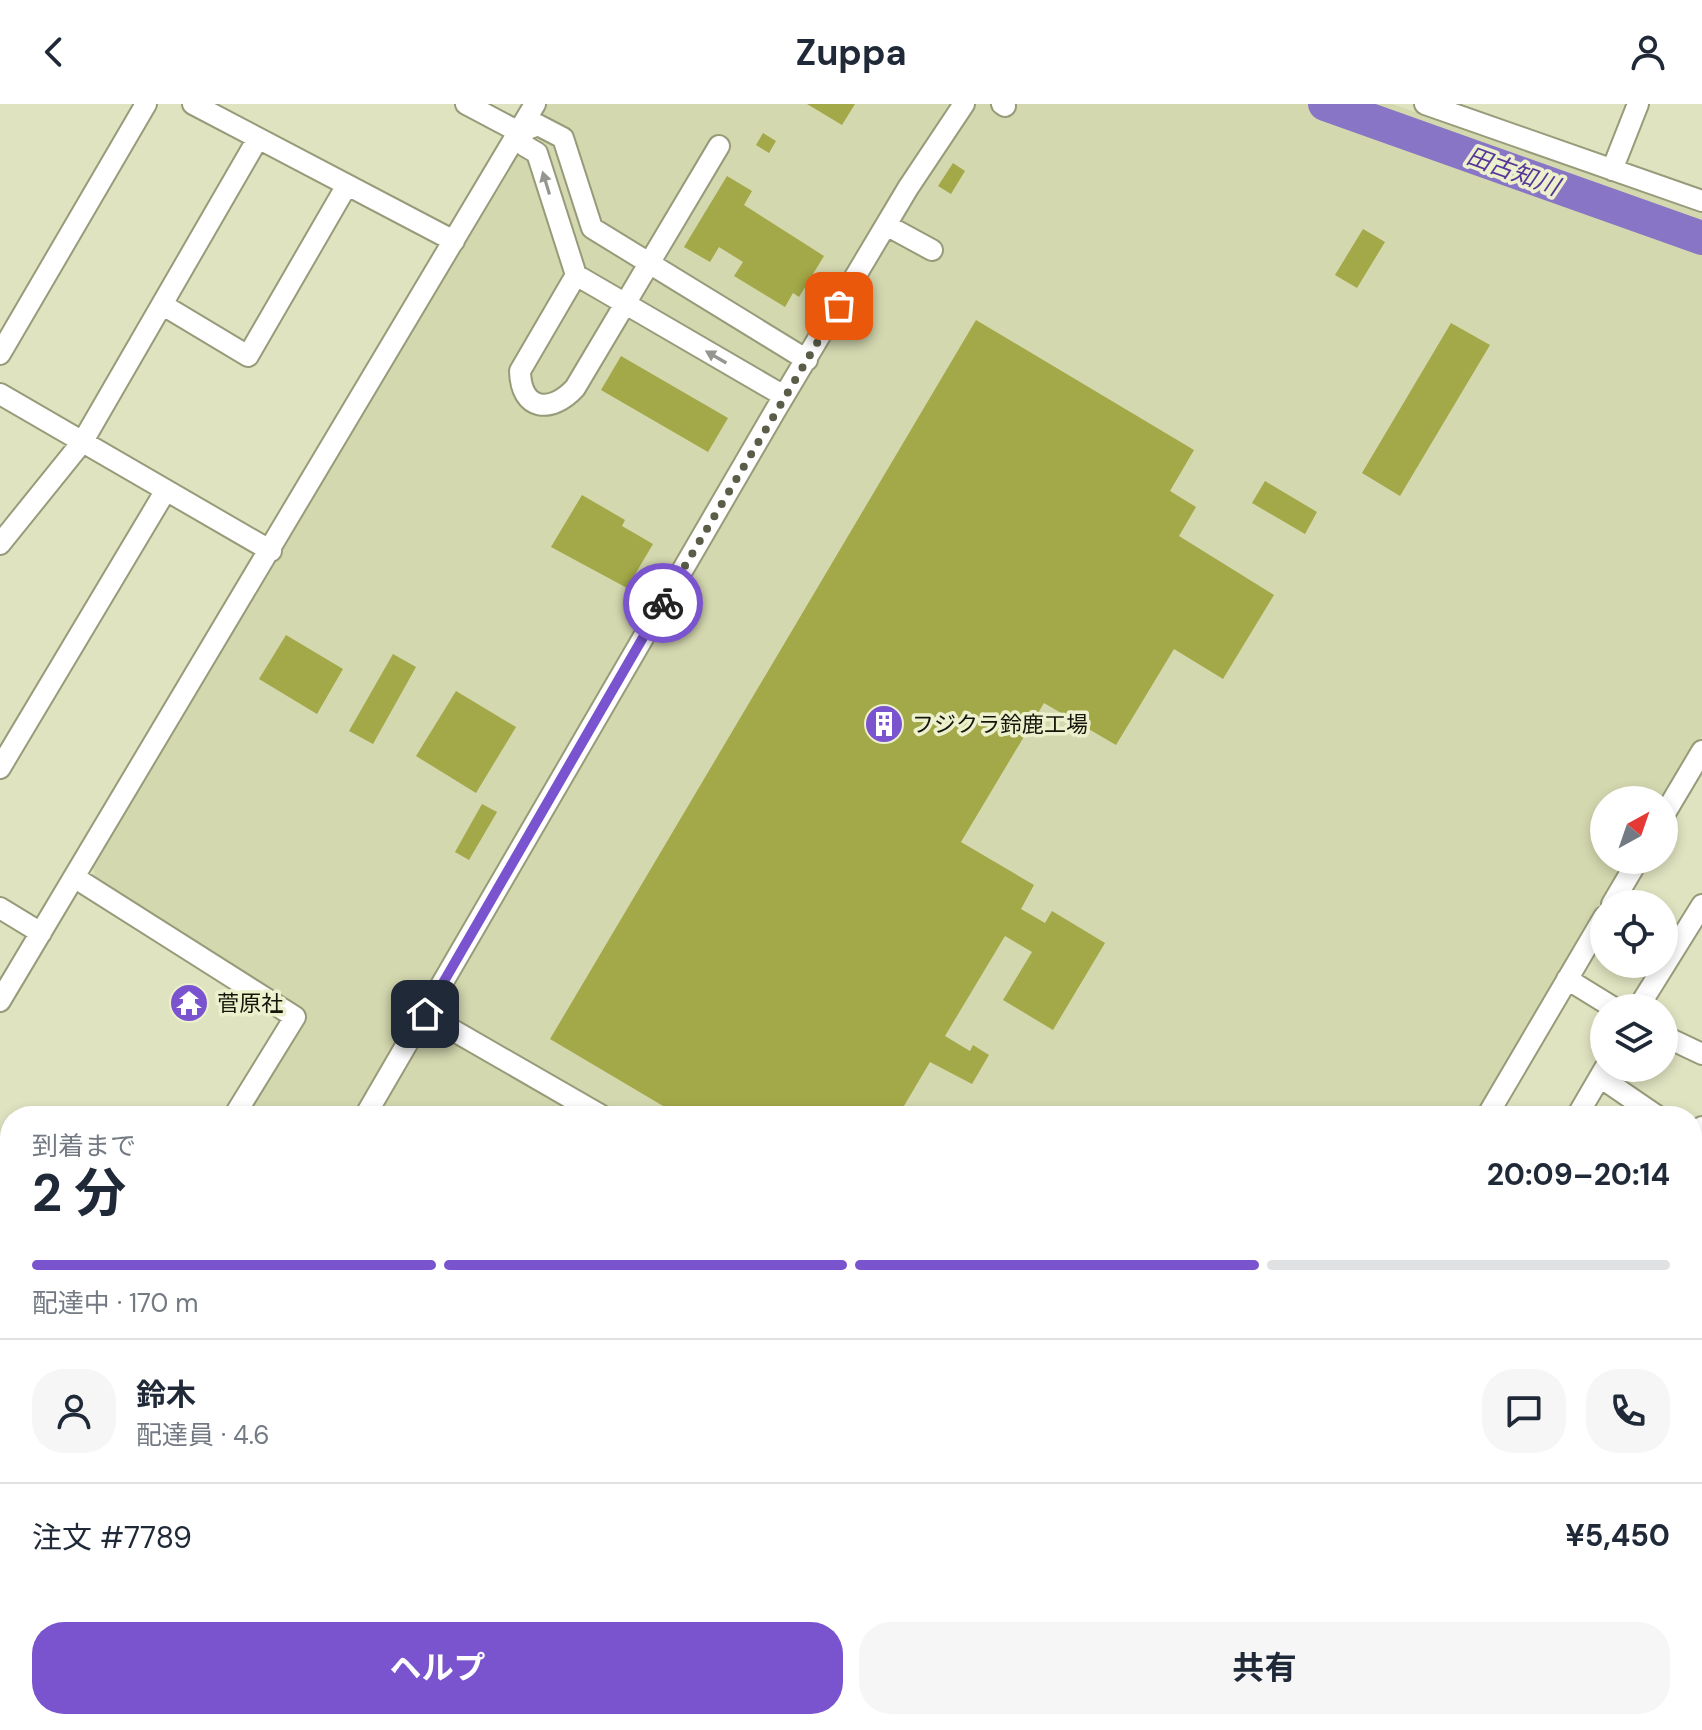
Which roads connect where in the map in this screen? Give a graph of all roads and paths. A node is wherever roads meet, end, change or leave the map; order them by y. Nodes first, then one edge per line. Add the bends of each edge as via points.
1 (146, 104) edge
2 (193, 104) edge
3 (466, 104) edge
4 (535, 104) edge
5 (964, 104) edge
6 (1425, 104) edge
7 (1638, 104) edge
8 (519, 132) junction
9 (257, 140) junction
10 (719, 146) dead end
11 (1612, 170) junction
12 (347, 185) junction
13 (1702, 201) edge
14 (886, 225) junction
15 (454, 241) junction
16 (932, 250) dead end
17 (649, 264) junction
18 (576, 275) junction
19 (163, 305) junction
20 (625, 305) junction
21 (0, 354) edge
22 (807, 360) junction
23 (0, 394) edge
24 (784, 396) junction
25 (83, 441) junction
26 (166, 490) junction
27 (0, 544) edge
28 (271, 551) junction
29 (1702, 751) edge
30 (0, 768) edge
31 (1678, 791) edge
32 (74, 877) junction
33 (0, 908) edge
34 (1699, 917) edge
35 (41, 933) junction
36 (1590, 940) edge
37 (1567, 979) junction
38 (1591, 994) edge
39 (1647, 994) edge
40 (0, 1001) edge
41 (425, 1014) junction
42 (1678, 1043) edge
43 (1702, 1054) edge
44 (1596, 1082) edge
45 (1614, 1082) edge
46 (240, 1106) edge
47 (371, 1106) edge
48 (585, 1106) edge
49 (1493, 1106) edge
50 (1583, 1106) edge
51 (1644, 1106) edge

1 - 21 street
2 - 9 street
3 - 8 street
4 - 8 street
5 - 14 street
6 - 11 street
7 - 11 street
8 - 15 street
8 - 17 street via 538,125 563,138 592,228
18 -> 8 street via 537,153 525,146
9 - 12 street
9 - 19 street
10 - 17 street
11 - 13 street
12 - 15 street
12 - 19 street via 248,356
14 - 16 street
14 - 22 street
15 - 28 street
17 - 20 street
17 - 22 street
18 - 20 street
18 - 20 street via 520,371 521,383 534,402 557,405 566,398
19 - 25 street
24 -> 20 street
22 - 24 street
23 - 25 street
24 - 41 street
25 - 26 street
25 - 27 street
26 - 28 street
26 - 30 street
28 - 32 street
29 - 31 street
32 - 35 street
32 - 46 street via 295,1017
33 - 35 street
34 - 39 street
35 - 40 street
36 - 37 street
37 - 38 street
37 - 49 street
41 - 47 street
41 - 48 street
42 - 43 street
44 - 50 street
45 - 51 street

